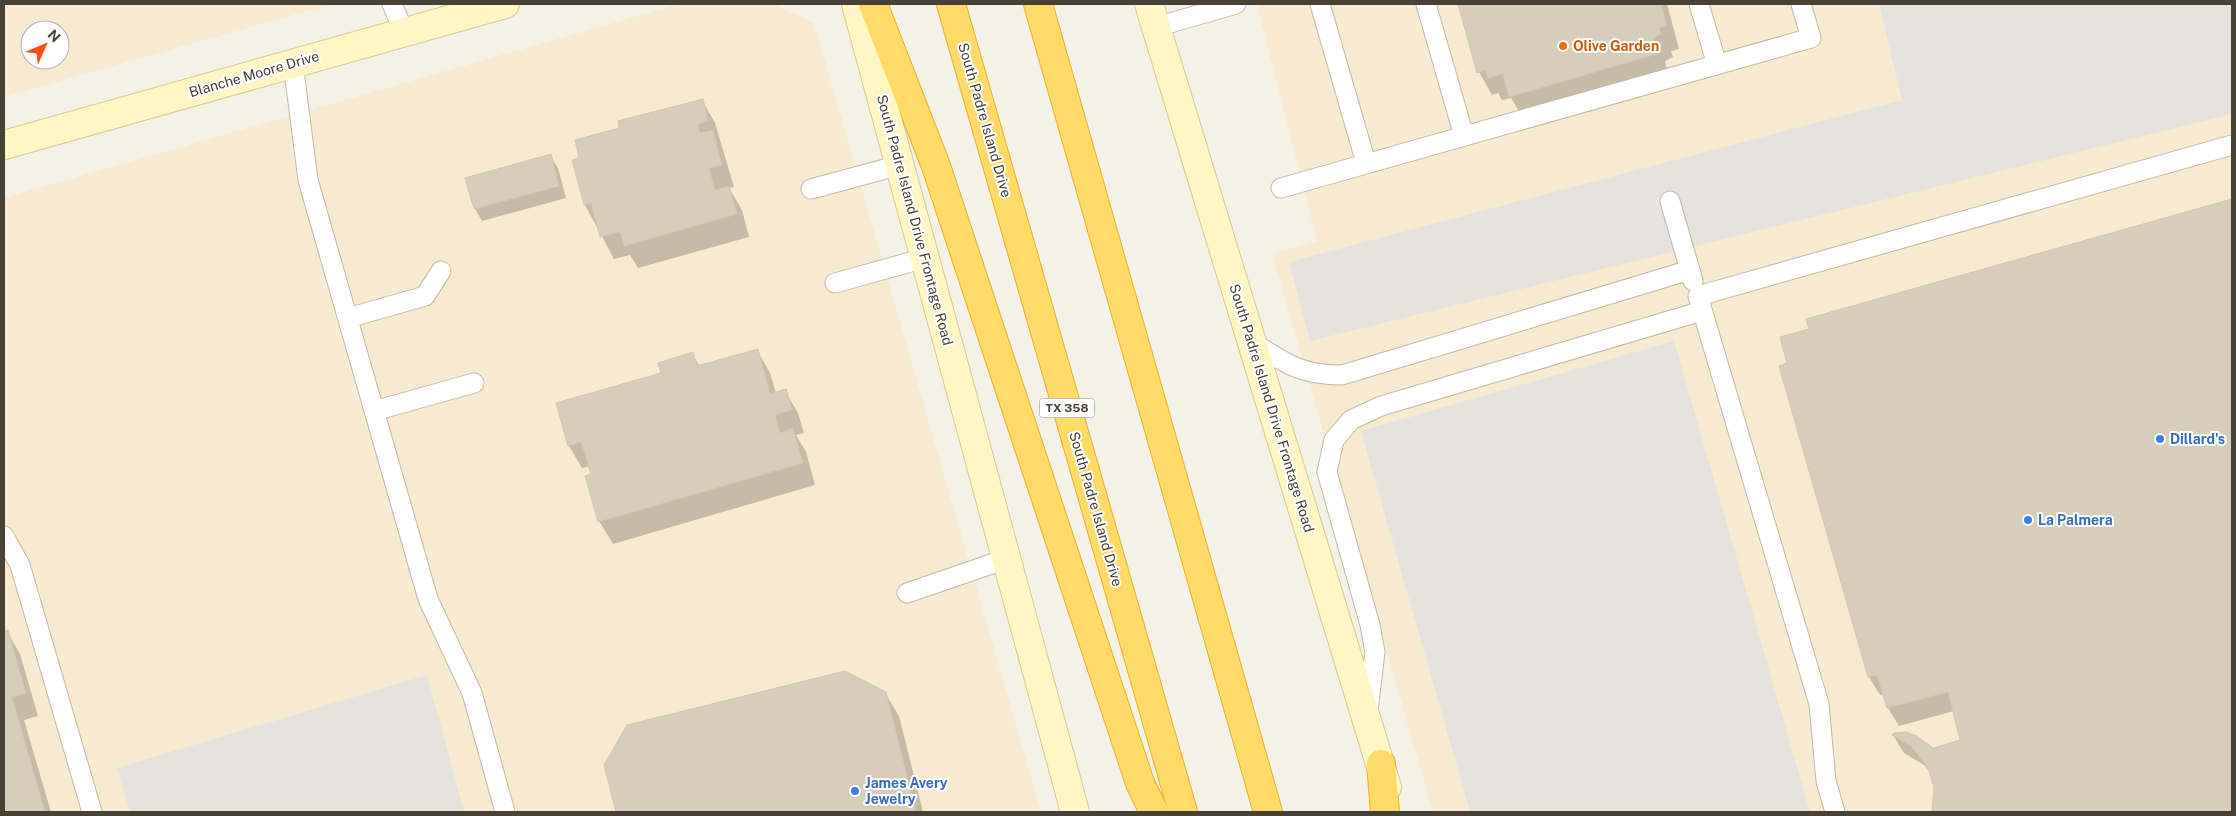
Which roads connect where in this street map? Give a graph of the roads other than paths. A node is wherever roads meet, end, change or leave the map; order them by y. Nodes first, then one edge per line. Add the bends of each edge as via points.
1 (392, 4) edge
2 (505, 4) edge
3 (856, 4) edge
4 (873, 4) edge
5 (952, 4) edge
6 (1038, 4) edge
7 (1236, 4) edge
8 (1320, 4) edge
9 (1426, 4) edge
10 (1699, 4) edge
11 (1801, 4) edge
12 (1152, 15) edge
13 (404, 32) junction
14 (294, 64) junction
15 (1717, 64) junction
16 (1464, 136) junction
17 (4, 145) edge
18 (2232, 145) edge
19 (1366, 164) junction
20 (900, 165) junction
21 (1281, 188) dead end
22 (811, 189) dead end
23 (1670, 201) dead end
24 (925, 258) junction
25 (1690, 270) junction
26 (441, 271) dead end
27 (835, 283) dead end
28 (1700, 304) junction
29 (348, 318) junction
30 (1252, 342) junction
31 (474, 383) dead end
32 (374, 411) junction
33 (4, 536) edge
34 (1006, 559) junction
35 (907, 593) dead end
36 (1367, 718) junction
37 (1381, 764) junction
38 (92, 812) edge
39 (504, 812) edge
40 (1075, 812) edge
41 (1154, 812) edge
42 (1183, 812) edge
43 (1268, 812) edge
44 (1385, 812) edge
45 (1394, 812) edge
46 (1835, 812) edge

1 - 13 lane
2 - 13 main road, Blanche Moore Drive
3 - 20 main road, South Padre Island Drive Frontage Road
4 - 41 highway via 936,166 1140,783
5 - 42 highway, South Padre Island Drive / TX 358
6 - 43 highway
7 - 12 lane
8 - 19 lane
9 - 16 lane
10 - 15 lane
11 - 15 lane via 1811,38
12 - 30 main road, South Padre Island Drive Frontage Road
13 - 14 main road, Blanche Moore Drive
14 - 17 main road, Blanche Moore Drive
14 - 29 lane via 308,180
15 - 16 lane
16 - 19 lane
18 - 28 lane
19 - 21 lane
20 - 22 lane
20 - 24 main road, South Padre Island Drive Frontage Road
23 - 25 lane
24 - 27 lane
24 - 34 main road, South Padre Island Drive Frontage Road
25 - 28 lane
25 - 30 lane via 1342,375 1298,370
26 - 29 lane via 425,296
28 - 36 lane via 1381,406 1351,420 1334,440 1327,472 1375,652
28 - 46 lane via 1819,704 1826,781
29 - 32 lane
30 - 36 main road, South Padre Island Drive Frontage Road
31 - 32 lane
32 - 39 lane via 428,599 472,694
33 - 38 lane via 20,564
34 - 35 lane
34 - 40 main road, South Padre Island Drive Frontage Road
36 - 37 main road, South Padre Island Drive Frontage Road
37 - 44 highway
37 - 45 main road, South Padre Island Drive Frontage Road

